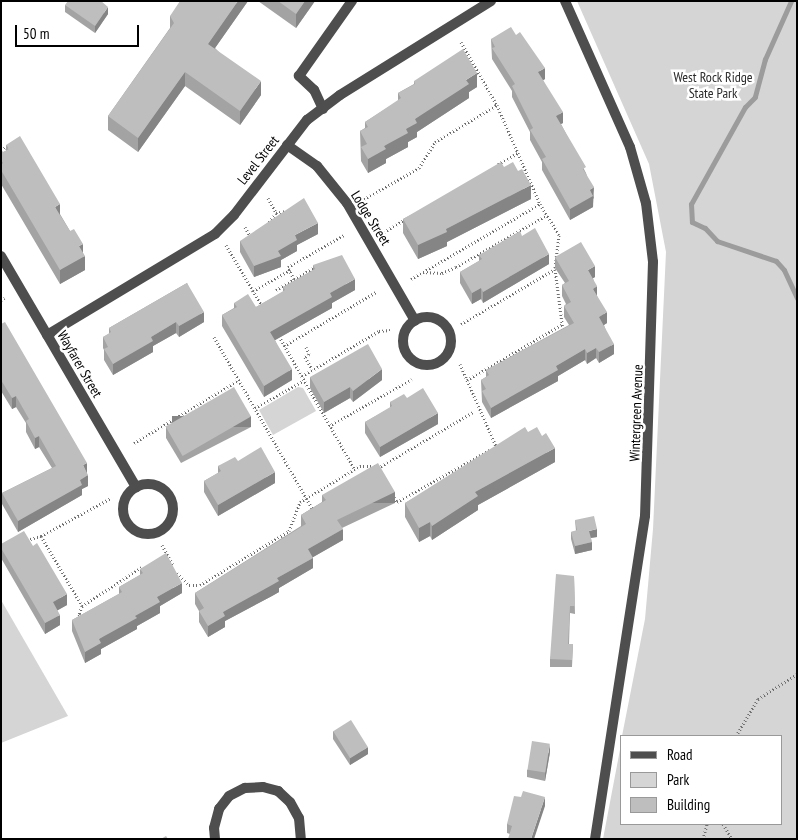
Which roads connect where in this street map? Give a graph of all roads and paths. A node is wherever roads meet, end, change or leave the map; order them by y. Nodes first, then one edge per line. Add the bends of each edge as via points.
1 (352, 1) edge
2 (491, 1) edge
3 (565, 1) edge
4 (461, 42) dead end
5 (497, 105) junction
6 (322, 109) junction
7 (14, 143) edge
8 (287, 145) junction
9 (1, 150) edge
10 (518, 153) junction
11 (493, 168) edge
12 (268, 198) dead end
13 (364, 199) dead end
14 (540, 204) junction
15 (292, 210) edge
16 (276, 213) junction
17 (547, 215) junction
18 (409, 217) edge
19 (281, 222) edge
20 (245, 227) dead end
21 (264, 229) edge
22 (384, 232) dead end
23 (257, 233) edge
24 (344, 235) dead end
25 (250, 237) junction
26 (247, 242) edge
27 (226, 245) dead end
28 (1, 256) edge
29 (315, 267) edge
30 (554, 269) junction
31 (290, 270) junction
32 (423, 272) junction
33 (294, 279) junction
34 (411, 279) dead end
35 (276, 290) dead end
36 (253, 291) junction
37 (376, 292) dead end
38 (5, 298) dead end
39 (1, 300) edge
40 (266, 314) edge
41 (415, 320) junction
42 (461, 324) dead end
43 (563, 324) junction
44 (275, 330) edge
45 (390, 330) dead end
46 (563, 334) edge
47 (48, 335) junction
48 (214, 337) dead end
49 (284, 346) junction
50 (306, 347) dead end
51 (460, 364) dead end
52 (312, 370) junction
53 (302, 376) junction
54 (412, 379) dead end
55 (239, 380) junction
56 (467, 380) junction
57 (303, 381) junction
58 (255, 408) junction
59 (473, 412) dead end
60 (329, 426) junction
61 (134, 443) dead end
62 (377, 466) junction
63 (355, 470) junction
64 (381, 474) edge
65 (136, 487) junction
66 (393, 495) edge
67 (111, 498) dead end
68 (306, 498) junction
69 (314, 513) edge
70 (41, 536) junction
71 (18, 541) edge
72 (162, 546) dead end
73 (166, 553) junction
74 (158, 558) edge
75 (150, 563) edge
76 (82, 606) junction
77 (85, 624) edge
78 (797, 674) edge
79 (737, 735) edge
80 (706, 825) edge
81 (724, 825) edge
82 (215, 839) edge
83 (301, 839) edge
84 (595, 839) edge
85 (703, 839) edge
86 (732, 839) edge

1 - 6 street via 299,76 314,90
2 - 6 street, Level Street
3 - 84 street, Wintergreen Avenue via 630,147 646,203 653,262 645,516
4 - 5 path
5 - 10 path
5 - 13 path via 435,142 419,168
6 - 8 street, Level Street via 307,120
7 - 9 path
8 - 41 street, Lodge Street via 316,166 333,184 356,216
8 - 47 street, Level Street via 234,215 215,234
10 - 11 path
10 - 14 path
12 - 16 path
14 - 17 path
14 - 32 path
15 - 16 path
16 - 19 path
16 - 21 path
17 - 30 path via 560,236
17 - 32 path via 456,267 442,273
18 - 22 path
20 - 25 path
23 - 25 path
24 - 31 path via 288,267
25 - 26 path
27 - 36 path
28 - 47 street, Wayfarer Street
29 - 33 path
30 - 42 path
30 - 43 path
31 - 33 path
31 - 36 path
32 - 34 path
33 - 35 path
36 - 40 path
37 - 49 path
38 - 39 path
41 - 41 street via 430,317 448,329 452,344 440,363 423,366 415,363 404,350 404,334
43 - 46 path
43 - 56 path
44 - 49 path
45 - 52 path via 380,331
47 - 65 street, Wayfarer Street
48 - 55 path
49 - 53 path
50 - 52 path via 309,354 305,357
51 - 56 path
52 - 53 path
53 - 57 path
54 - 60 path
55 - 58 path
55 - 61 path
56 - 66 path via 498,445 397,502
57 - 58 path
57 - 60 path
58 - 68 path
59 - 62 path
60 - 63 path
62 - 63 path via 372,464
62 - 64 path
63 - 68 path
65 - 65 street via 152,484 167,492 173,508 172,516 163,529 149,534 130,525 124,505
67 - 70 path
68 - 69 path
68 - 73 path via 300,502 289,531 196,587 182,580
70 - 71 path
70 - 76 path
72 - 73 path
73 - 74 path
75 - 76 path
76 - 77 path via 79,614
78 - 79 path via 758,699
80 - 85 path
81 - 86 path
82 - 83 street via 218,809 229,796 246,788 263,787 278,791 290,802 299,818

